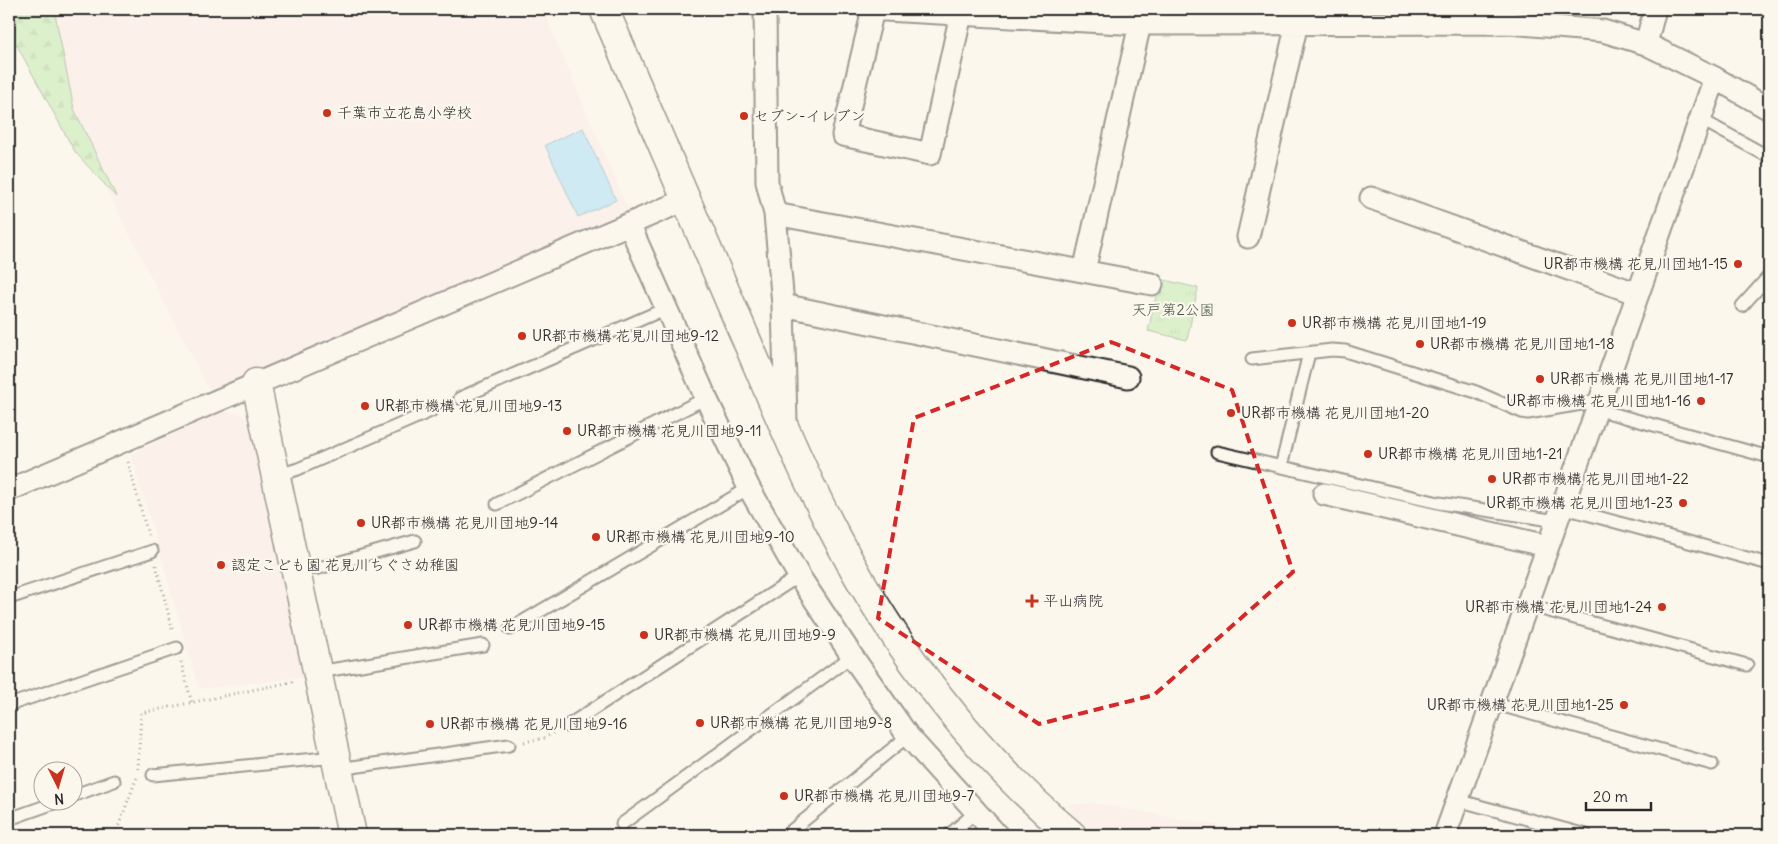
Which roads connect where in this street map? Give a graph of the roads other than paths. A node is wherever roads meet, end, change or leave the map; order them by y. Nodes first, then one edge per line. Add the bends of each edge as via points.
1 (604, 9) edge
2 (764, 9) edge
3 (870, 9) edge
4 (1655, 9) edge
5 (960, 14) junction
6 (1297, 23) junction
7 (1140, 24) junction
8 (1646, 44) junction
9 (1714, 78) junction
10 (1769, 109) edge
11 (1700, 119) junction
12 (1769, 157) edge
13 (1371, 198) dead end
14 (685, 200) junction
15 (775, 214) junction
16 (629, 224) junction
17 (1248, 237) dead end
18 (1084, 271) junction
19 (1769, 276) edge
20 (1152, 284) dead end
21 (1638, 294) junction
22 (783, 305) junction
23 (1742, 306) dead end
24 (667, 308) junction
25 (1309, 353) junction
26 (1252, 359) dead end
27 (1128, 376) dead end
28 (256, 383) junction
29 (460, 398) dead end
30 (706, 398) junction
31 (1598, 405) junction
32 (431, 411) dead end
33 (786, 429) junction
34 (1217, 452) dead end
35 (1769, 457) edge
36 (1281, 467) junction
37 (276, 476) junction
38 (749, 488) junction
39 (9, 490) edge
40 (1324, 494) dead end
41 (497, 504) dead end
42 (1559, 514) junction
43 (415, 541) dead end
44 (1547, 546) junction
45 (152, 551) road end
46 (1769, 564) edge
47 (296, 570) junction
48 (799, 576) junction
49 (9, 598) edge
50 (1527, 605) junction
51 (510, 629) dead end
52 (483, 645) dead end
53 (177, 648) road end
54 (852, 656) junction
55 (1747, 665) dead end
56 (318, 674) junction
57 (1492, 704) junction
58 (9, 705) edge
59 (567, 726) road end
60 (908, 736) junction
61 (510, 745) road end
62 (337, 763) junction
63 (1712, 764) dead end
64 (153, 775) road end
65 (114, 781) road end
66 (82, 792) edge
67 (1457, 800) junction
68 (32, 810) edge
69 (976, 812) junction
70 (9, 818) edge
71 (622, 824) dead end
72 (352, 835) edge
73 (786, 835) edge
74 (949, 835) edge
75 (997, 835) edge
76 (1072, 835) edge
77 (1444, 835) edge
78 (1586, 835) edge

1 - 14 street
2 - 15 street via 767,182
3 - 5 street
3 - 5 street via 844,135 930,154
4 - 8 street
5 - 7 street
6 - 7 street
6 - 8 street via 1509,23 1603,31
6 - 17 street
7 - 18 street
8 - 9 street
9 - 10 street
9 - 11 street
11 - 12 lane
11 - 21 street
13 - 21 street
14 - 16 street
14 - 33 street
15 - 18 street
15 - 22 street
16 - 24 street
16 - 28 street
18 - 20 street
19 - 23 lane
21 - 31 street
22 - 27 street
22 - 33 street
24 - 29 lane
24 - 30 street
25 - 26 lane
25 - 31 lane via 1332,350 1355,353 1476,392 1522,412
25 - 36 lane
28 - 37 street
28 - 39 street
30 - 38 street
30 - 41 lane
31 - 35 lane
31 - 42 street
32 - 37 lane
33 - 76 street via 837,538 893,633 951,713 1011,778
34 - 36 lane
36 - 42 lane via 1439,503
37 - 47 street
38 - 48 street
38 - 51 lane
40 - 44 street
42 - 44 street
42 - 46 lane
43 - 47 lane via 320,568
44 - 50 street
45 - 49 lane
47 - 56 street
48 - 54 street
48 - 59 lane
50 - 55 lane
50 - 57 street
52 - 56 lane
53 - 58 lane
54 - 60 street
54 - 71 lane
56 - 62 street
57 - 63 lane
57 - 67 street
60 - 69 street
60 - 73 lane
61 - 62 lane
62 - 64 lane
62 - 72 street
65 - 66 lane
67 - 77 street
67 - 78 lane
68 - 70 lane
69 - 74 lane
69 - 75 street

